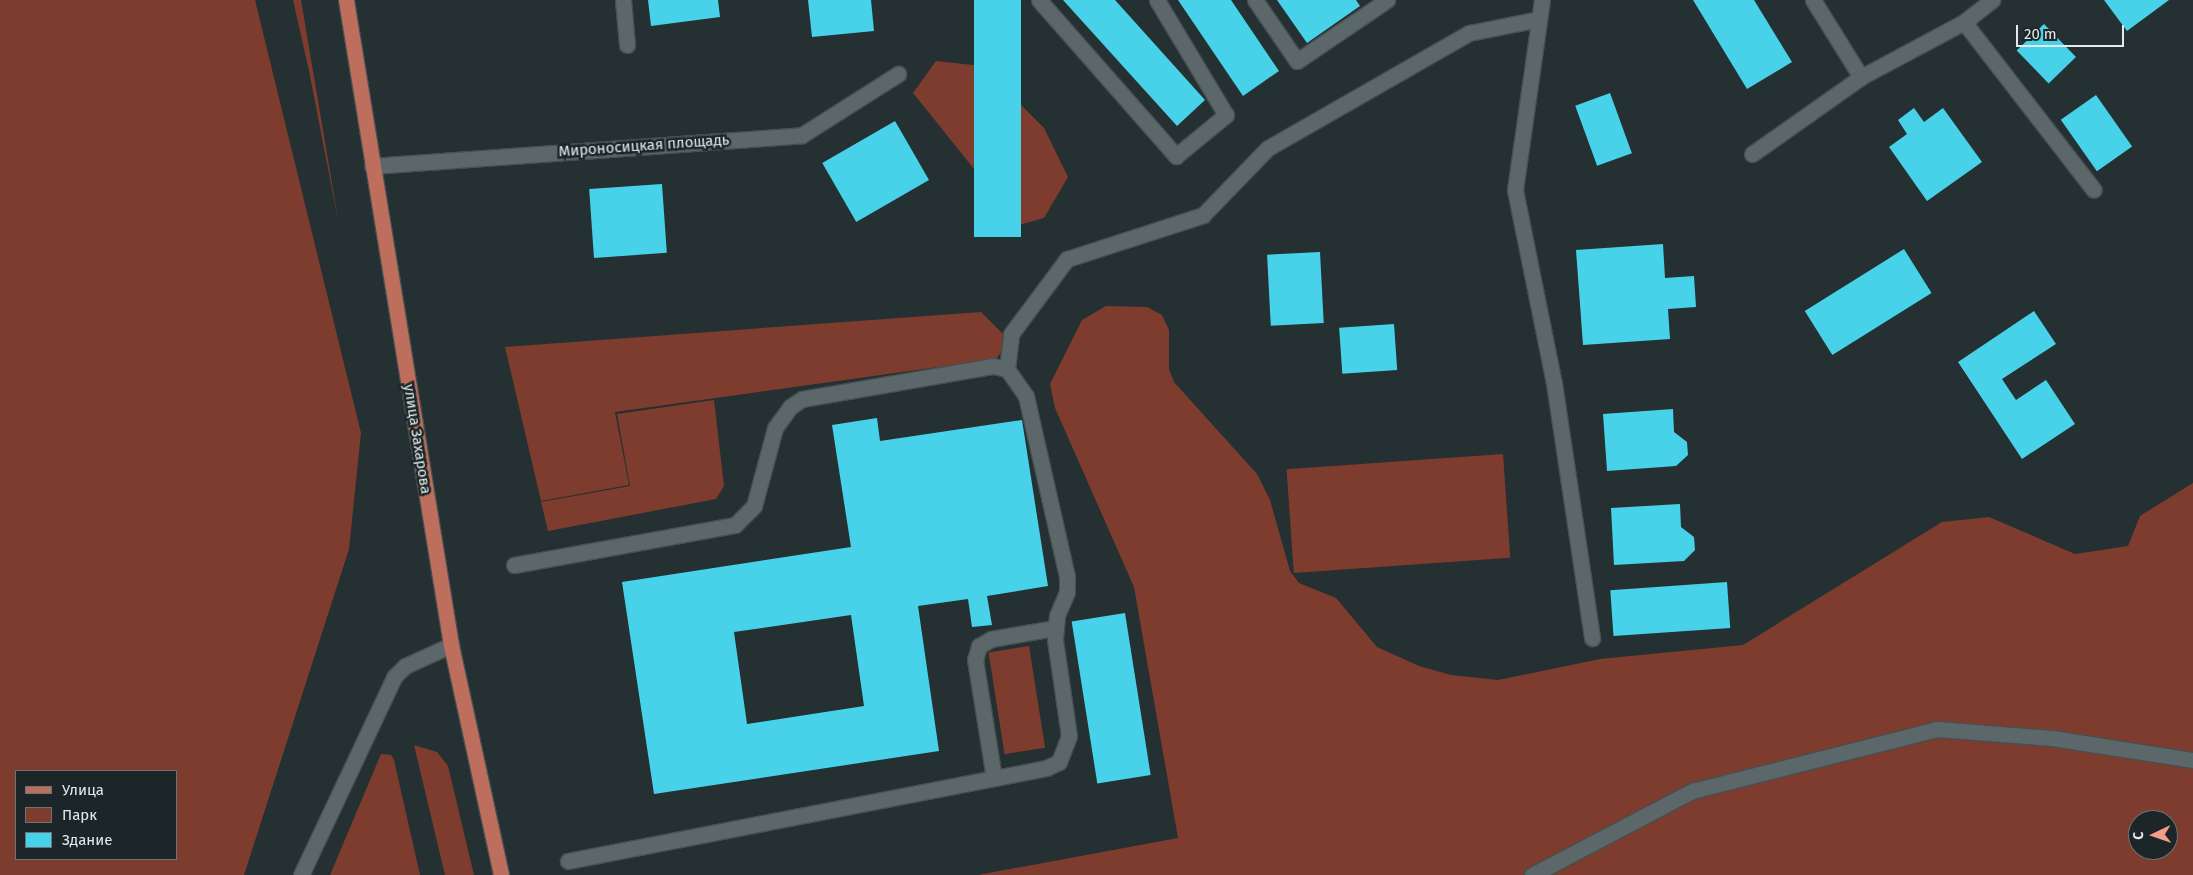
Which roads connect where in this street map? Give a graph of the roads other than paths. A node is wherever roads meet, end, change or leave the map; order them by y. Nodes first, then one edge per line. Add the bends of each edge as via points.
1 (346, 0) edge
2 (623, 0) edge
3 (1039, 0) edge
4 (1157, 0) edge
5 (1255, 0) edge
6 (1542, 0) edge
7 (1813, 0) edge
8 (1992, 0) edge
9 (1377, 2) edge
10 (1539, 19) junction
11 (1964, 22) junction
12 (627, 45) dead end
13 (898, 74) dead end
14 (1861, 77) junction
15 (1752, 154) dead end
16 (372, 166) junction
17 (2094, 190) dead end
18 (1007, 369) junction
19 (514, 566) dead end
20 (1055, 628) junction
21 (1592, 638) dead end
22 (451, 645) junction
23 (2193, 760) edge
24 (994, 778) junction
25 (568, 861) dead end
26 (301, 875) edge
27 (501, 875) edge
28 (1532, 875) edge

1 - 16 main road, улица Захарова
2 - 12 street
3 - 4 street via 1176,156 1226,115
5 - 9 street via 1297,61
6 - 10 street
7 - 14 street
8 - 11 street
10 - 18 street via 1469,33 1268,148 1203,215 1067,259 1010,334
10 - 21 street via 1516,190 1554,383
11 - 14 street
11 - 17 street
13 - 16 street, Мироносицкая площадь via 802,134
14 - 15 street
16 - 22 main road, улица Захарова
18 - 19 street via 979,366 802,399 790,407 778,422 754,506 735,525
18 - 20 street via 1026,396 1067,577 1067,592
20 - 24 street via 1069,736 1066,751 1059,762 1046,768
20 - 24 street via 991,639 979,646 975,660
22 - 26 street via 405,666 394,677
22 - 27 main road, улица Захарова
23 - 28 street via 2052,738 1937,728 1692,791
24 - 25 street

